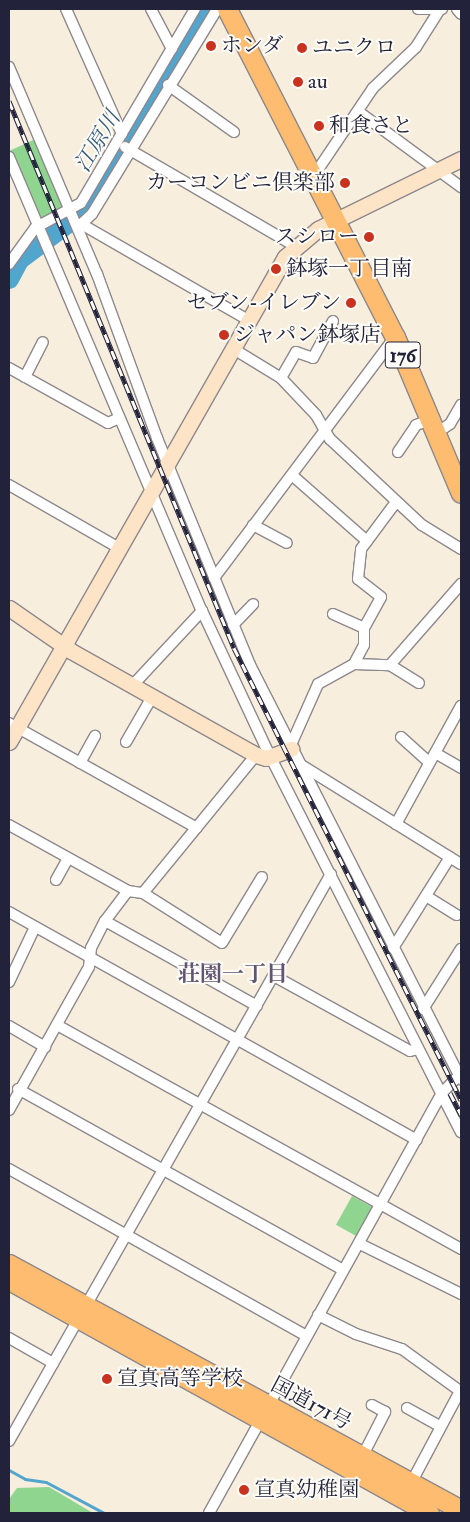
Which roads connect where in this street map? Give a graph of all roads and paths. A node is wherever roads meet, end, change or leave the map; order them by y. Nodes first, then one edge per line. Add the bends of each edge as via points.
1 (66, 9) edge
2 (151, 9) edge
3 (195, 9) edge
4 (217, 9) edge
5 (227, 9) edge
6 (418, 9) edge
7 (441, 9) edge
8 (457, 9) edge
9 (461, 14) edge
10 (172, 49) junction
11 (9, 67) edge
12 (168, 86) junction
13 (359, 112) junction
14 (234, 132) dead end
15 (120, 138) junction
16 (130, 150) junction
17 (9, 157) edge
18 (461, 158) edge
19 (438, 170) junction
20 (313, 177) junction
21 (461, 187) edge
22 (71, 210) junction
23 (334, 221) junction
24 (81, 226) junction
25 (35, 228) junction
26 (295, 246) junction
27 (9, 264) edge
28 (248, 320) junction
29 (333, 321) dead end
30 (395, 337) junction
31 (43, 342) dead end
32 (232, 348) junction
33 (9, 368) edge
34 (25, 377) junction
35 (282, 378) junction
36 (461, 405) edge
37 (119, 418) junction
38 (435, 425) junction
39 (325, 432) junction
40 (398, 452) dead end
41 (167, 463) junction
42 (294, 476) junction
43 (9, 485) edge
44 (151, 490) junction
45 (461, 493) edge
46 (396, 502) junction
47 (253, 525) junction
48 (367, 541) junction
49 (287, 543) dead end
50 (119, 548) junction
51 (461, 549) edge
52 (214, 578) junction
53 (461, 584) edge
54 (253, 604) dead end
55 (9, 608) edge
56 (202, 611) junction
57 (333, 614) dead end
58 (233, 625) junction
59 (364, 628) junction
60 (63, 646) junction
61 (360, 655) junction
62 (354, 664) junction
63 (368, 666) junction
64 (390, 666) junction
65 (419, 683) dead end
66 (132, 686) junction
67 (152, 697) junction
68 (461, 706) edge
69 (13, 725) edge
70 (94, 736) dead end
71 (401, 738) dead end
72 (9, 742) edge
73 (126, 742) dead end
74 (278, 751) junction
75 (437, 754) junction
76 (429, 762) junction
77 (80, 763) junction
78 (299, 763) junction
79 (461, 768) edge
80 (396, 824) junction
81 (9, 825) edge
82 (197, 828) junction
83 (450, 857) junction
84 (68, 858) junction
85 (461, 864) edge
86 (331, 874) junction
87 (262, 876) dead end
88 (56, 880) dead end
89 (128, 891) junction
90 (143, 893) junction
91 (426, 896) junction
92 (9, 912) edge
93 (457, 915) dead end
94 (105, 920) junction
95 (35, 927) junction
96 (393, 948) junction
97 (461, 949) edge
98 (88, 957) junction
99 (274, 976) junction
100 (9, 982) edge
101 (257, 1006) junction
102 (423, 1008) junction
103 (57, 1025) junction
104 (9, 1026) edge
105 (237, 1040) junction
106 (45, 1047) junction
107 (418, 1049) junction
108 (461, 1076) edge
109 (13, 1093) edge
110 (442, 1094) junction
111 (200, 1104) junction
112 (9, 1110) edge
113 (461, 1132) edge
114 (417, 1140) junction
115 (9, 1169) edge
116 (163, 1170) junction
117 (381, 1207) junction
118 (126, 1235) junction
119 (360, 1244) junction
120 (461, 1249) edge
121 (9, 1264) edge
122 (343, 1270) junction
123 (9, 1280) edge
124 (461, 1294) edge
125 (82, 1312) junction
126 (318, 1314) junction
127 (306, 1336) junction
128 (9, 1338) edge
129 (53, 1363) junction
130 (372, 1405) dead end
131 (407, 1408) dead end
132 (264, 1413) junction
133 (9, 1419) edge
134 (19, 1424) junction
135 (439, 1426) junction
136 (9, 1441) edge
137 (362, 1457) junction
138 (411, 1483) junction
139 (461, 1510) edge
140 (208, 1513) edge
141 (429, 1513) edge

1 - 15 street
2 - 10 street
3 - 10 street
4 - 12 street
5 - 20 highway, 176
6 - 7 street
7 - 13 street via 416,47 373,88
8 - 9 street
10 - 15 street
11 - 22 street
12 - 14 street
12 - 16 street
13 - 19 street
13 - 20 street
15 - 16 street
15 - 22 street via 81,203
16 - 24 street
16 - 26 street
17 - 25 street
18 - 19 street
19 - 21 street
19 - 23 street
20 - 23 highway, 176
22 - 24 street
22 - 25 street
23 - 26 street
23 - 30 highway, 176
24 - 28 street
24 - 41 street
25 - 27 street
25 - 37 street
26 - 28 street
28 - 32 street
29 - 35 street via 312,358 296,352
30 - 38 highway, 176
30 - 39 street
31 - 34 street
32 - 35 street
32 - 41 street
33 - 34 street
34 - 37 street via 108,422
35 - 39 street via 316,415
36 - 38 street via 450,424
37 - 44 street
38 - 40 street via 416,425
38 - 45 highway, 176
39 - 42 street
39 - 46 street
41 - 44 street
41 - 52 street
42 - 47 street
42 - 48 street
43 - 50 street
44 - 50 street
44 - 56 street
46 - 48 street
46 - 51 street via 422,525
47 - 49 street
47 - 52 street
48 - 59 street via 361,549 358,579 381,597
50 - 60 street
52 - 58 street
53 - 64 street
54 - 58 street
55 - 60 street
56 - 66 street
56 - 74 street
57 - 59 street
58 - 74 street
59 - 61 street
60 - 66 street
60 - 69 street
61 - 62 street
61 - 63 street
62 - 63 street
62 - 74 street via 318,684
63 - 64 street
64 - 65 street
66 - 67 street
67 - 73 street
67 - 74 street
68 - 75 street
69 - 72 street
69 - 77 street
70 - 77 street
71 - 76 street
74 - 78 street
74 - 82 street
74 - 86 street
75 - 76 street
75 - 79 street
76 - 80 street
77 - 82 street
78 - 80 street
78 - 96 street
80 - 83 street
81 - 84 street
82 - 90 street
83 - 85 street
83 - 91 street
84 - 88 street
84 - 89 street
86 - 99 street
86 - 107 street
87 - 90 street via 222,942
89 - 90 street
89 - 94 street
91 - 93 street
91 - 96 street
92 - 95 street
94 - 98 street
94 - 101 street
95 - 98 street
95 - 100 street
96 - 102 street
97 - 102 street
98 - 103 street via 89,967
98 - 105 street
99 - 101 street
99 - 107 street via 410,1050
101 - 105 street
102 - 108 street
103 - 106 street
103 - 111 street
104 - 106 street
105 - 111 street
105 - 114 street
106 - 109 street
107 - 110 street
108 - 110 street
109 - 112 street
109 - 116 street
110 - 113 street
110 - 114 street
111 - 116 street
111 - 117 street
114 - 117 street
115 - 118 street
116 - 118 street
116 - 122 street
117 - 119 street
117 - 120 street
118 - 125 street
118 - 127 street
119 - 122 street
119 - 124 street
121 - 125 highway, 国道171号
122 - 126 street
123 - 125 highway, 国道171号
125 - 129 street
125 - 132 highway, 国道171号
126 - 127 street
126 - 135 street via 356,1334 402,1349 460,1390
127 - 132 street
128 - 129 street
129 - 134 street
130 - 137 street via 385,1412
131 - 135 street
132 - 137 highway, 国道171号
132 - 140 street
132 - 141 highway, 国道171号
133 - 134 street
134 - 136 street
135 - 138 street
137 - 138 highway, 国道171号
138 - 139 highway, 国道171号

